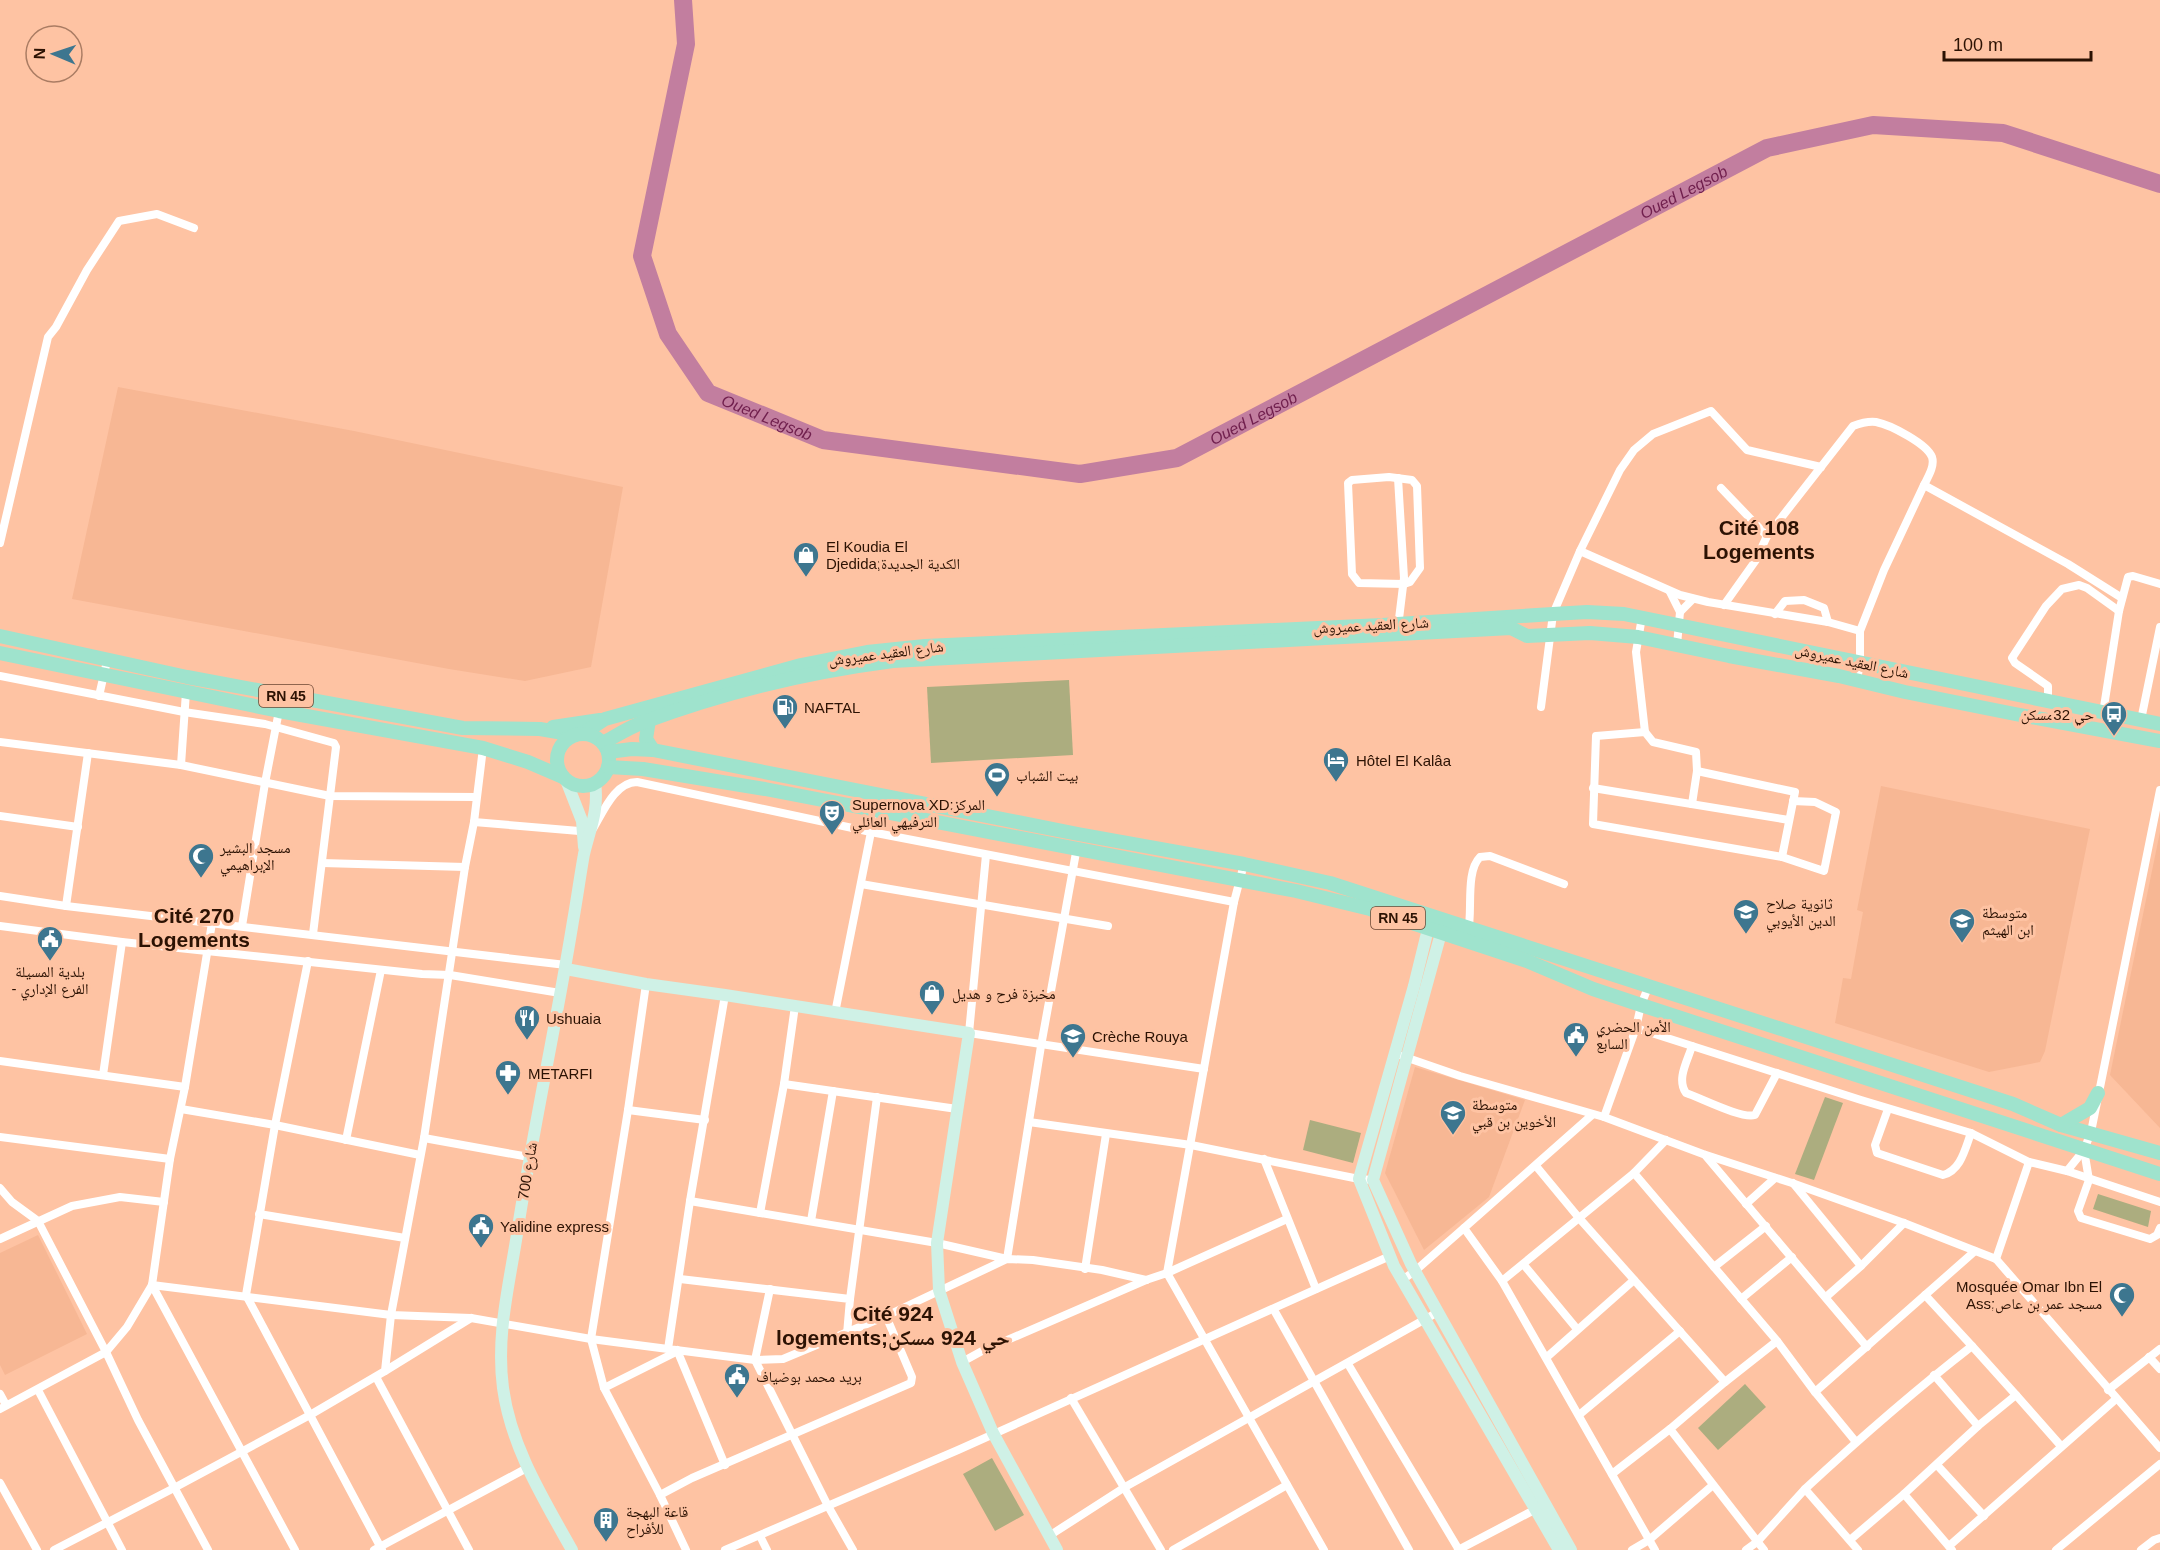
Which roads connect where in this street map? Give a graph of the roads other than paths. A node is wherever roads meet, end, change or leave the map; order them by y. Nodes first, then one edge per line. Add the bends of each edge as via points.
1 (194, 228) dead end
2 (1821, 467) junction
3 (1398, 478) junction
4 (1924, 484) junction
5 (1721, 488) dead end
6 (1767, 536) junction
7 (0, 543) edge
8 (1580, 551) junction
9 (2160, 584) edge
10 (1404, 585) junction
11 (1670, 592) junction
12 (1693, 598) junction
13 (2122, 598) junction
14 (1725, 605) junction
15 (2119, 611) junction
16 (1553, 614) junction
17 (1775, 614) junction
18 (1642, 617) junction
19 (1679, 618) junction
20 (1828, 622) junction
21 (2160, 627) edge
22 (1398, 630) junction
23 (1860, 631) junction
24 (1550, 635) junction
25 (0, 636) edge
26 (1638, 637) junction
27 (1204, 639) junction
28 (1677, 645) junction
29 (67, 650) junction
30 (0, 653) edge
31 (107, 661) junction
32 (1860, 663) junction
33 (63, 666) junction
34 (1908, 673) junction
35 (104, 675) junction
36 (0, 676) edge
37 (1857, 680) junction
38 (186, 692) junction
39 (1905, 692) junction
40 (99, 696) junction
41 (2048, 702) junction
42 (1541, 707) dead end
43 (279, 711) junction
44 (184, 712) junction
45 (2103, 712) junction
46 (605, 719) junction
47 (649, 720) junction
48 (2141, 720) junction
49 (2160, 724) edge
50 (277, 727) junction
51 (540, 729) junction
52 (1646, 732) junction
53 (580, 734) junction
54 (2160, 741) edge
55 (0, 742) edge
56 (605, 747) junction
57 (483, 748) junction
58 (653, 750) junction
59 (88, 753) junction
60 (181, 765) junction
61 (608, 767) junction
62 (1697, 771) junction
63 (564, 778) junction
64 (265, 783) junction
65 (595, 783) junction
66 (1593, 788) junction
67 (2160, 790) edge
68 (330, 796) junction
69 (476, 797) junction
70 (1793, 801) junction
71 (1692, 804) junction
72 (872, 809) junction
73 (0, 816) edge
74 (1789, 820) junction
75 (474, 822) junction
76 (2156, 827) edge
77 (78, 828) junction
78 (587, 831) junction
79 (871, 832) junction
80 (1078, 834) junction
81 (1077, 849) junction
82 (986, 855) junction
83 (1782, 857) junction
84 (322, 863) junction
85 (1244, 864) junction
86 (465, 867) junction
87 (1073, 871) junction
88 (1239, 879) junction
89 (861, 884) junction
90 (1564, 884) dead end
91 (0, 896) edge
92 (1234, 902) junction
93 (981, 904) junction
94 (66, 906) junction
95 (1064, 920) junction
96 (212, 923) junction
97 (0, 926) edge
98 (243, 926) junction
99 (1108, 926) dead end
100 (1434, 931) junction
101 (313, 934) junction
102 (1468, 934) junction
103 (122, 942) junction
104 (453, 950) junction
105 (207, 951) junction
106 (308, 961) junction
107 (566, 967) junction
108 (381, 970) junction
109 (450, 975) junction
110 (646, 984) junction
111 (1649, 986) junction
112 (560, 993) junction
113 (725, 994) junction
114 (1641, 1005) junction
115 (795, 1006) junction
116 (1707, 1006) junction
117 (836, 1013) junction
118 (1701, 1026) junction
119 (1636, 1028) junction
120 (969, 1034) junction
121 (1041, 1046) junction
122 (1692, 1046) junction
123 (1395, 1053) junction
124 (1407, 1059) junction
125 (0, 1062) edge
126 (1204, 1069) junction
127 (1777, 1073) junction
128 (104, 1075) junction
129 (784, 1084) junction
130 (184, 1087) junction
131 (832, 1091) junction
132 (2098, 1093) junction
133 (877, 1097) junction
134 (1888, 1108) junction
135 (180, 1109) junction
136 (957, 1109) junction
137 (628, 1110) junction
138 (1592, 1115) junction
139 (1604, 1117) junction
140 (705, 1120) junction
141 (1029, 1122) junction
142 (275, 1125) junction
143 (2061, 1125) junction
144 (2091, 1132) junction
145 (1971, 1133) junction
146 (1106, 1134) junction
147 (0, 1137) edge
148 (424, 1138) junction
149 (346, 1140) junction
150 (1666, 1140) junction
151 (1191, 1145) junction
152 (2084, 1150) junction
153 (2160, 1153) edge
154 (1703, 1154) junction
155 (420, 1155) junction
156 (529, 1157) junction
157 (170, 1159) junction
158 (1264, 1159) junction
159 (2029, 1162) junction
160 (1536, 1166) junction
161 (2067, 1171) junction
162 (1634, 1173) junction
163 (2160, 1174) edge
164 (1775, 1178) junction
165 (1359, 1179) junction
166 (1373, 1180) junction
167 (2089, 1180) junction
168 (1792, 1183) junction
169 (0, 1188) edge
170 (164, 1202) junction
171 (690, 1202) junction
172 (2160, 1202) edge
173 (1746, 1204) junction
174 (259, 1214) junction
175 (760, 1214) junction
176 (1579, 1218) junction
177 (1287, 1219) junction
178 (38, 1221) junction
179 (811, 1221) junction
180 (1904, 1223) junction
181 (1766, 1226) junction
182 (1464, 1228) junction
183 (2160, 1228) edge
184 (860, 1230) junction
185 (405, 1238) junction
186 (0, 1239) edge
187 (937, 1243) junction
188 (1975, 1251) junction
189 (1390, 1256) junction
190 (1792, 1257) junction
191 (1007, 1259) junction
192 (1996, 1259) junction
193 (1524, 1265) junction
194 (1862, 1266) junction
195 (1714, 1268) junction
196 (1085, 1269) junction
197 (1415, 1271) junction
198 (1167, 1273) junction
199 (680, 1279) junction
200 (1146, 1280) junction
201 (1402, 1280) junction
202 (1634, 1280) junction
203 (1502, 1281) junction
204 (152, 1285) junction
205 (770, 1289) junction
206 (1316, 1289) junction
207 (939, 1290) junction
208 (246, 1295) junction
209 (1925, 1295) junction
210 (1826, 1297) junction
211 (850, 1299) junction
212 (1741, 1299) junction
213 (1274, 1310) junction
214 (1438, 1312) junction
215 (391, 1315) junction
216 (886, 1316) junction
217 (471, 1318) junction
218 (1425, 1320) junction
219 (502, 1323) junction
220 (1578, 1329) junction
221 (1680, 1331) junction
222 (847, 1334) junction
223 (591, 1339) junction
224 (1206, 1339) junction
225 (1777, 1341) junction
226 (1972, 1346) junction
227 (1867, 1347) junction
228 (2160, 1348) edge
229 (674, 1350) junction
230 (106, 1352) junction
231 (1547, 1357) junction
232 (2149, 1357) junction
233 (755, 1360) junction
234 (962, 1362) junction
235 (1348, 1364) junction
236 (2160, 1369) edge
237 (385, 1371) junction
238 (1934, 1375) junction
239 (376, 1377) junction
240 (1316, 1382) junction
241 (1725, 1382) junction
242 (604, 1388) junction
243 (38, 1390) junction
244 (2108, 1390) junction
245 (1815, 1392) junction
246 (0, 1394) edge
247 (2016, 1395) junction
248 (1071, 1398) junction
249 (2116, 1399) junction
250 (3, 1407) edge
251 (309, 1415) junction
252 (1579, 1415) junction
253 (1249, 1418) junction
254 (1978, 1426) junction
255 (1670, 1429) junction
256 (993, 1433) junction
257 (793, 1434) junction
258 (1856, 1442) junction
259 (2061, 1446) junction
260 (2160, 1448) edge
261 (242, 1450) junction
262 (2160, 1464) edge
263 (725, 1465) junction
264 (1937, 1465) junction
265 (527, 1468) junction
266 (1612, 1474) junction
267 (0, 1483) edge
268 (1287, 1485) junction
269 (1713, 1485) junction
270 (1125, 1487) junction
271 (174, 1488) junction
272 (1805, 1489) junction
273 (1904, 1494) junction
274 (660, 1495) junction
275 (828, 1506) junction
276 (1540, 1506) junction
277 (447, 1510) junction
278 (1984, 1516) junction
279 (107, 1521) junction
280 (760, 1536) junction
281 (1049, 1536) junction
282 (2160, 1538) edge
283 (1649, 1540) junction
284 (1850, 1540) junction
285 (1757, 1542) junction
286 (1951, 1548) edge
287 (379, 1549) edge
288 (37, 1550) edge
289 (54, 1550) edge
290 (122, 1550) edge
291 (208, 1550) edge
292 (295, 1550) edge
293 (469, 1550) edge
294 (572, 1550) edge
295 (687, 1550) edge
296 (725, 1550) edge
297 (767, 1550) edge
298 (853, 1550) edge
299 (1057, 1550) edge
300 (1161, 1550) edge
301 (1173, 1550) edge
302 (1323, 1550) edge
303 (1409, 1550) edge
304 (1458, 1550) edge
305 (1559, 1550) edge
306 (1571, 1550) edge
307 (1632, 1550) edge
308 (1655, 1550) edge
309 (1746, 1550) edge
310 (1764, 1550) edge
311 (1858, 1550) edge
312 (2056, 1550) edge
313 (2141, 1550) edge

1 - 7 street via 157,214 119,221 87,270 48,337
2 - 4 street via 1853,426 1875,422 1897,429 1927,449 1933,459
2 - 6 street
2 - 8 street via 1747,450 1713,412 1707,411 1653,434 1634,450
3 - 10 street
3 - 10 street via 1412,480 1417,486 1421,556 1416,576
3 - 10 street via 1348,483 1350,538 1352,573 1359,583
4 - 13 street
4 - 23 street
5 - 6 street
6 - 14 street via 1756,560
8 - 11 street
8 - 16 street
9 - 13 street via 2128,577
10 - 22 street
11 - 12 street
11 - 19 street
12 - 14 street
12 - 19 street
13 - 15 street
14 - 17 street
15 - 41 street via 2079,585 2062,589 2046,606 2012,658 2048,686
15 - 45 street
16 - 18 main road, شارع العقيد عميروش
16 - 22 main road, شارع العقيد عميروش
16 - 24 street
17 - 20 street
17 - 20 street via 1785,601 1804,600 1824,608
18 - 19 main road, شارع العقيد عميروش
18 - 26 street
19 - 28 street
19 - 32 main road, شارع العقيد عميروش
20 - 23 street
21 - 48 street
22 - 24 main road, شارع العقيد عميروش via 1510,628 1527,636
22 - 27 main road, شارع العقيد عميروش
23 - 32 street
24 - 26 main road, شارع العقيد عميروش
24 - 42 street
25 - 29 main road, RN 45
26 - 28 main road, شارع العقيد عميروش
26 - 52 street via 1636,652
27 - 46 main road, شارع العقيد عميروش via 949,645 867,652 801,665
27 - 47 main road, شارع العقيد عميروش via 847,667 799,676
28 - 37 main road, شارع العقيد عميروش
29 - 31 main road, RN 45
29 - 33 main road
30 - 33 main road, RN 45
31 - 35 street
31 - 51 main road, RN 45 via 463,728
32 - 34 main road, شارع العقيد عميروش
32 - 37 street
33 - 35 main road, RN 45
34 - 39 main road
34 - 41 main road, شارع العقيد عميروش
35 - 38 main road, RN 45
35 - 40 street
36 - 40 street
37 - 39 main road, شارع العقيد عميروش
38 - 43 main road, RN 45
38 - 44 street
39 - 54 main road, شارع العقيد عميروش
40 - 44 street
41 - 45 main road, شارع العقيد عميروش
43 - 50 street
43 - 57 main road, RN 45
44 - 50 street
44 - 60 street
45 - 48 main road, شارع العقيد عميروش
46 - 51 main road
46 - 53 main road, شارع العقيد عميروش
47 - 56 main road, شارع العقيد عميروش
47 - 58 main road via 646,739
48 - 49 main road, شارع العقيد عميروش
50 - 64 street
50 - 68 street via 334,743
51 - 53 main road, RN 45
52 - 62 street via 1653,742 1696,752
52 - 66 street via 1596,736
53 - 56 main road via 591,735
53 - 63 main road via 567,738 558,752
55 - 59 street
56 - 58 main road, RN 45
56 - 61 main road
57 - 63 main road, RN 45
57 - 69 street
58 - 80 main road, RN 45
59 - 60 street
59 - 77 street
60 - 64 street
61 - 65 main road
61 - 72 main road, RN 45 via 673,774
62 - 70 street via 1795,792
62 - 71 street
63 - 65 main road via 583,786
63 - 78 main road
64 - 68 street
64 - 98 street
65 - 78 main road via 596,808
66 - 71 street
66 - 83 street via 1593,824
67 - 76 street
68 - 69 street
68 - 84 street
69 - 75 street
70 - 74 street
70 - 83 street via 1815,802 1836,812 1824,872
71 - 74 street
72 - 79 street
72 - 81 main road, RN 45
73 - 77 street
74 - 83 street
75 - 78 street
75 - 86 street
76 - 132 street
77 - 94 street
78 - 79 street via 618,789 637,782
78 - 107 main road, شارع 700
79 - 82 street
79 - 89 street
80 - 81 street
80 - 85 main road, RN 45
81 - 87 street
81 - 88 main road, RN 45
82 - 87 street
82 - 93 street
84 - 86 street
84 - 101 street
85 - 88 street
85 - 102 main road, RN 45 via 1330,883
86 - 104 street
87 - 92 street
87 - 95 street
88 - 92 street
88 - 100 main road, RN 45 via 1370,909
89 - 93 street
89 - 117 street
90 - 102 street via 1490,856 1480,856 1472,875
91 - 94 street
92 - 126 street
93 - 95 street
93 - 120 street
94 - 96 street
95 - 99 street
95 - 121 street
96 - 98 street
96 - 105 street
97 - 103 street
98 - 101 street
100 - 102 main road, RN 45
100 - 123 main road
100 - 124 main road
101 - 104 street
102 - 111 main road, RN 45
102 - 114 main road, RN 45 via 1593,989
103 - 105 street
103 - 128 street
104 - 107 street
104 - 109 street
105 - 106 street
105 - 130 street
106 - 108 street
106 - 142 street
107 - 110 main road
107 - 112 main road, شارع 700
108 - 109 street
108 - 149 street
109 - 112 street
109 - 148 street
110 - 113 main road
110 - 137 street
111 - 114 street
111 - 116 main road, RN 45
112 - 156 main road, شارع 700
113 - 115 main road
113 - 140 street
114 - 118 main road, RN 45
114 - 119 street
115 - 117 main road
115 - 129 street
116 - 118 main road
116 - 143 main road, RN 45 via 2013,1104
117 - 120 main road
118 - 152 main road, RN 45
119 - 122 street
119 - 139 street
120 - 121 street
120 - 136 main road
121 - 126 street
121 - 141 street
122 - 127 street
122 - 127 street via 1681,1081 1683,1089 1741,1114 1755,1115
123 - 124 street
123 - 165 main road
124 - 138 street
124 - 166 main road
125 - 128 street
126 - 151 street
127 - 134 street
128 - 130 street
129 - 131 street
129 - 175 street
130 - 135 street
131 - 133 street
131 - 179 street
132 - 143 main road via 2090,1108
132 - 144 street
133 - 136 street
133 - 184 street
134 - 145 street
134 - 145 street via 1875,1145 1877,1153 1944,1175 1956,1168
135 - 142 street
135 - 157 street
136 - 187 main road
137 - 140 street
137 - 223 street
138 - 139 street
138 - 160 street
139 - 150 street
140 - 171 street
141 - 146 street
141 - 191 street
142 - 149 street
142 - 174 street
143 - 144 main road, RN 45
144 - 152 street
144 - 153 main road, RN 45
145 - 159 street
146 - 151 street
146 - 196 street
147 - 157 street
148 - 155 street
148 - 156 street
149 - 155 street
150 - 154 street
150 - 162 street
151 - 158 street
151 - 198 street
152 - 161 street
152 - 163 main road, RN 45
152 - 167 street
154 - 164 street
154 - 173 street
155 - 185 street
156 - 219 main road, شارع 700
157 - 170 street
158 - 165 street
158 - 177 street
159 - 161 street
159 - 192 street
160 - 176 street
160 - 182 street
161 - 167 street
162 - 176 street
162 - 195 street
164 - 168 street
164 - 173 street
165 - 166 street
165 - 189 main road
166 - 197 main road
167 - 172 street
167 - 183 street via 2078,1211 2080,1218 2150,1239
168 - 180 street
168 - 194 street
169 - 178 street
170 - 178 street via 103,1199 72,1206
170 - 204 street
171 - 175 street
171 - 199 street
173 - 181 street
174 - 185 street
174 - 208 street
175 - 179 street
176 - 193 street
176 - 202 street
177 - 198 street
177 - 206 street
178 - 186 street
178 - 230 street
179 - 184 street
180 - 188 street
180 - 194 street
181 - 190 street
181 - 195 street
182 - 197 street
182 - 203 street
184 - 187 street
184 - 211 street
185 - 215 street
187 - 191 street
187 - 207 main road
188 - 192 street
188 - 209 street
189 - 201 main road
189 - 206 street
190 - 210 street
190 - 212 street
191 - 196 street
191 - 207 street
192 - 244 street
193 - 203 street
193 - 220 street
194 - 210 street
195 - 212 street
196 - 200 street
197 - 201 street
197 - 214 main road
198 - 200 street
198 - 224 street
199 - 205 street
199 - 229 street
200 - 234 street
201 - 218 main road
202 - 220 street
202 - 221 street
203 - 231 street
204 - 208 street
204 - 230 street via 127,1327
204 - 261 street
205 - 211 street
205 - 233 street
206 - 213 street
207 - 216 street
207 - 234 main road
208 - 215 street
208 - 251 street
209 - 226 street
209 - 227 street
210 - 227 street
211 - 222 street
212 - 225 street
213 - 224 street
213 - 240 street
214 - 218 street
214 - 276 main road
215 - 217 street
215 - 237 street
216 - 222 street
216 - 257 street via 913,1381
217 - 219 street
217 - 237 street
218 - 235 street
218 - 276 main road
219 - 223 street
219 - 265 main road, شارع 700 via 503,1389
220 - 231 street
221 - 241 street
221 - 252 street
222 - 233 street via 783,1359
223 - 229 street
223 - 242 street
224 - 248 street
224 - 253 street
225 - 241 street
225 - 245 street
226 - 238 street
226 - 247 street
227 - 245 street
228 - 232 street
229 - 233 street
229 - 242 street
229 - 263 street
230 - 243 street
230 - 271 street
231 - 252 street
232 - 236 street
232 - 244 street
233 - 257 street
234 - 256 main road
235 - 240 street
235 - 304 street
237 - 239 street
238 - 254 street
238 - 258 street
239 - 251 street
239 - 277 street
240 - 253 street
240 - 303 street
241 - 255 street
242 - 274 street
243 - 250 street
243 - 279 street
244 - 249 street
245 - 258 street
246 - 250 street
247 - 254 street
247 - 259 street
248 - 256 street
248 - 270 street
249 - 259 street
249 - 260 street
251 - 261 street
251 - 287 street
252 - 266 street
253 - 268 street
253 - 270 street
254 - 264 street
255 - 266 street
255 - 269 street
256 - 275 street
256 - 281 main road
257 - 263 street
257 - 275 street
258 - 272 street
259 - 278 street
261 - 271 street
261 - 292 street
262 - 312 street
263 - 274 street
264 - 273 street
264 - 278 street
265 - 277 street
265 - 294 main road, شارع 700
266 - 283 street
267 - 288 street
268 - 301 street
268 - 302 street
269 - 283 street
269 - 285 street
270 - 281 street
270 - 300 street
271 - 279 street
271 - 291 street
272 - 284 street
272 - 285 street
273 - 284 street
273 - 286 street
274 - 295 street
275 - 280 street
275 - 298 street
276 - 304 street
276 - 305 main road
276 - 306 main road
277 - 287 street
277 - 293 street
278 - 286 street
279 - 289 street
279 - 290 street
280 - 296 street
280 - 297 street
281 - 299 main road
282 - 313 street
283 - 307 street
283 - 308 street
284 - 311 street
285 - 309 street
285 - 310 street

